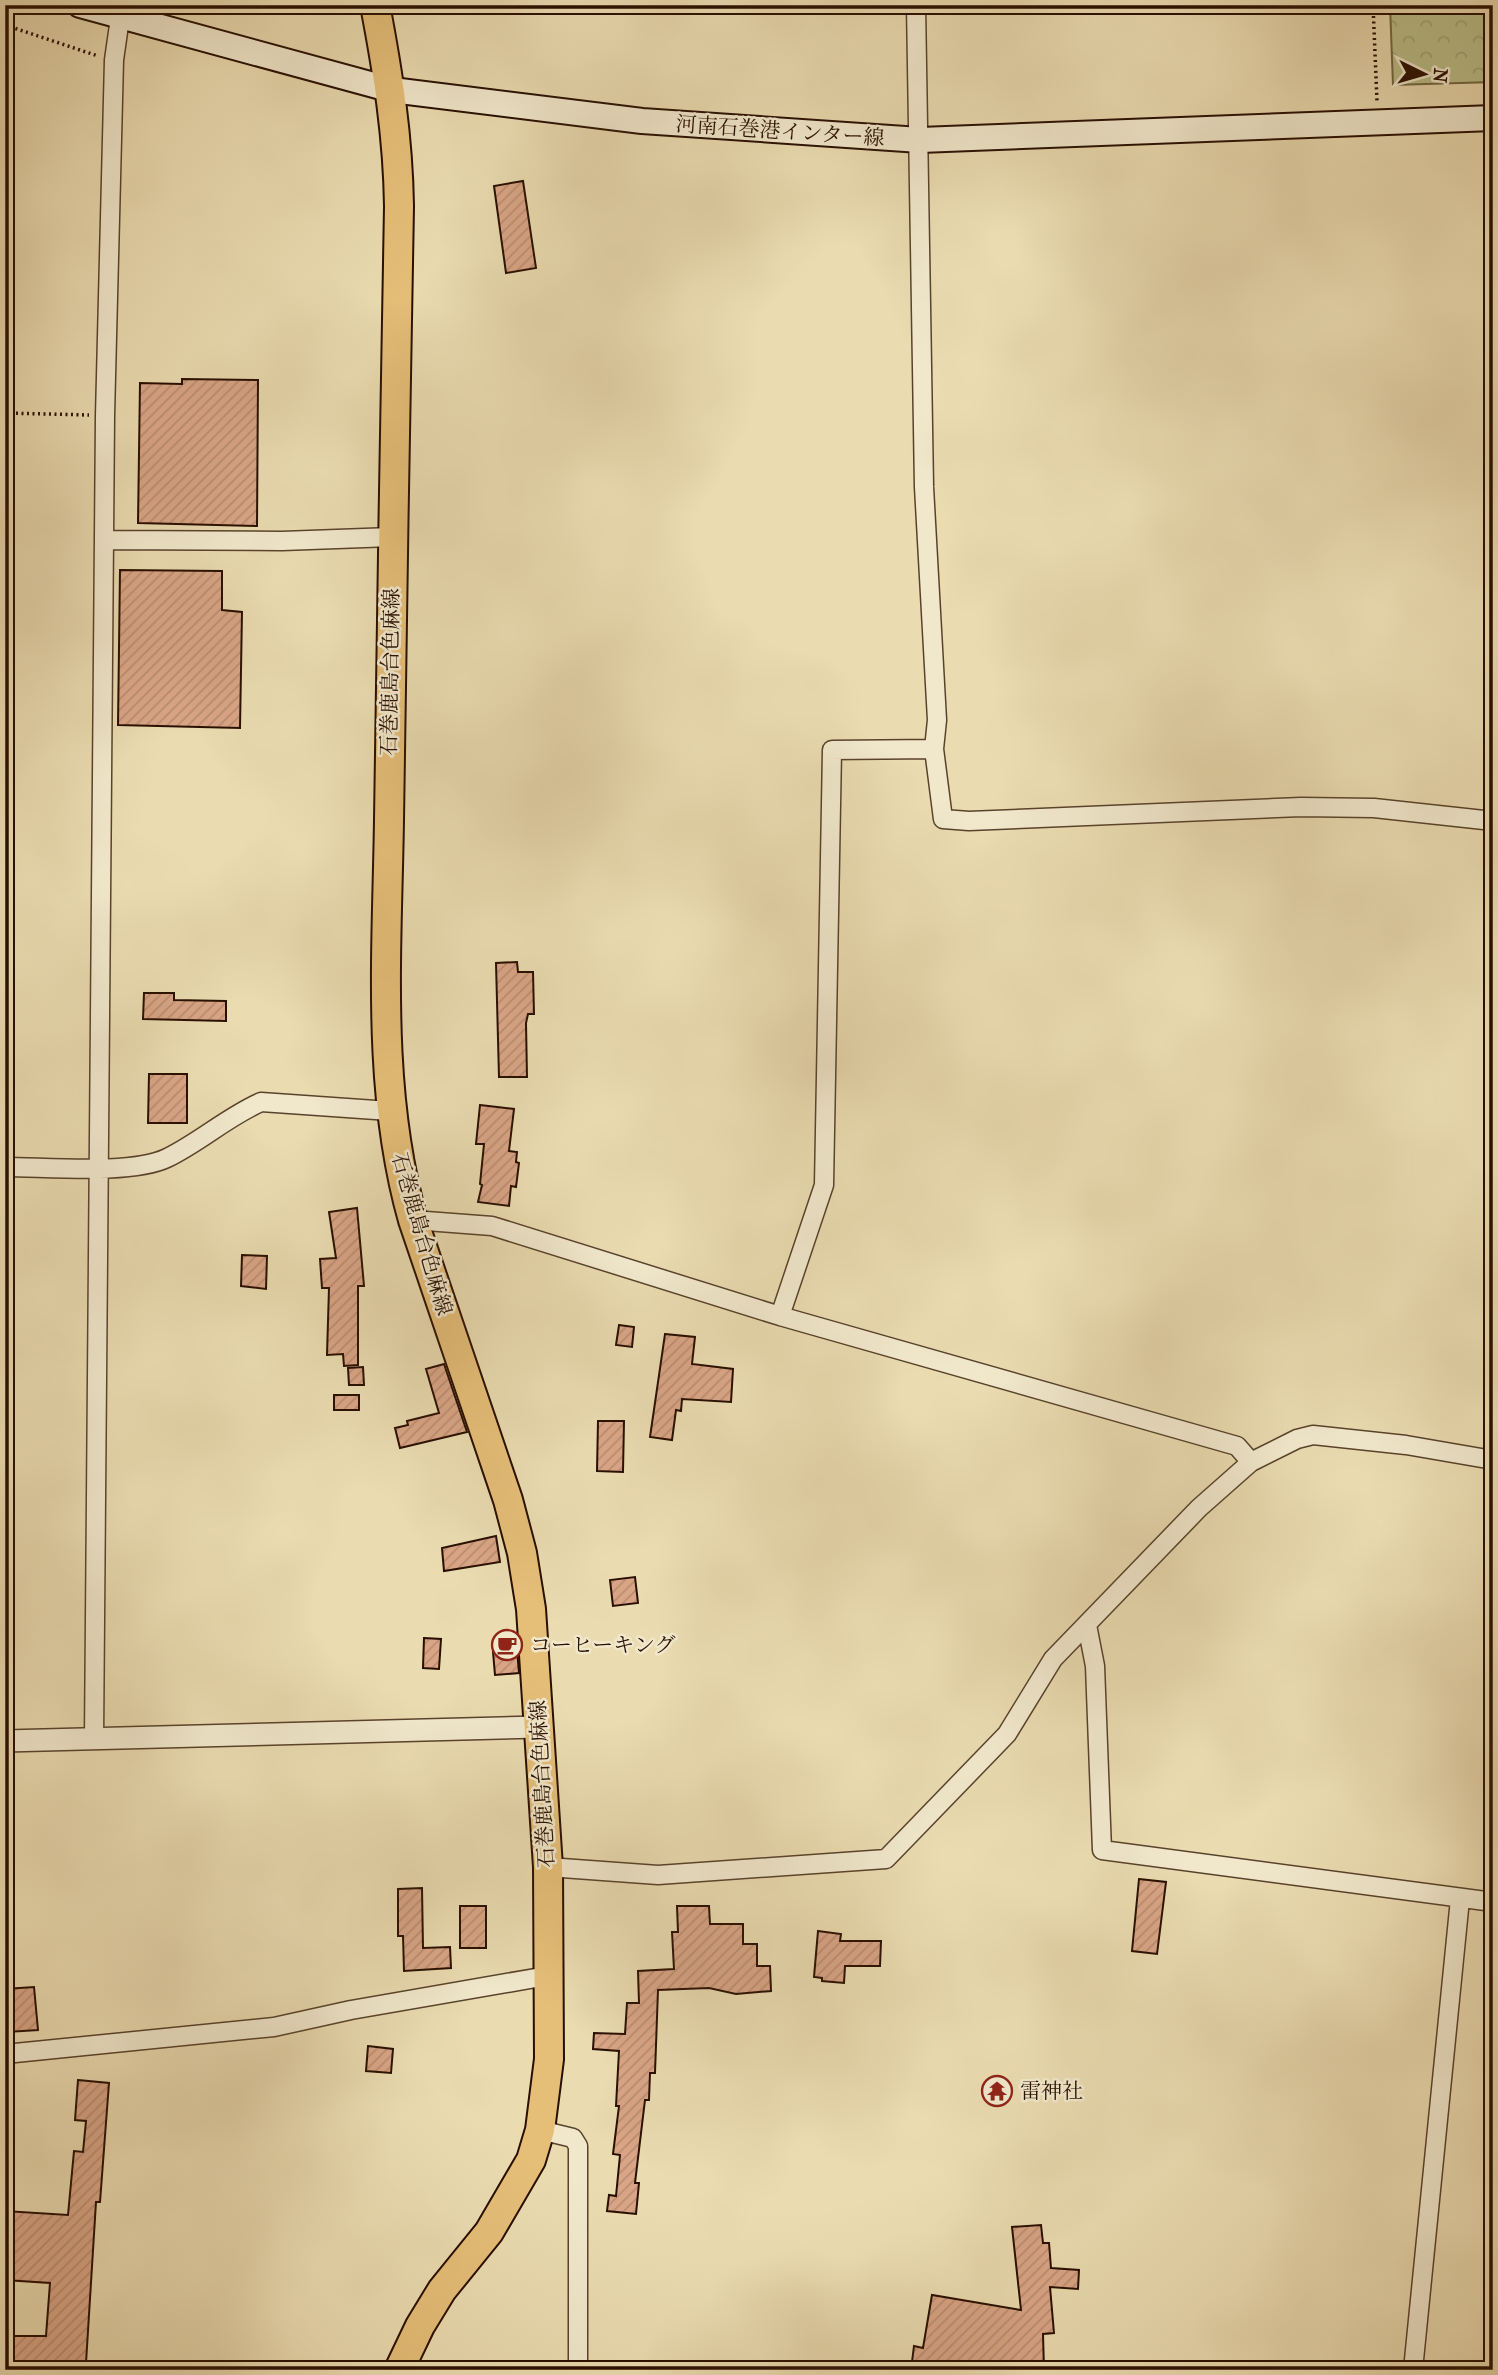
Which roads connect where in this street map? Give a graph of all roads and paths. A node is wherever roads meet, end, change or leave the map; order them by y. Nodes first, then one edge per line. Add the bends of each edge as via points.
1 (80, 5) edge
2 (375, 5) edge
3 (916, 5) edge
4 (1373, 5) edge
5 (120, 18) junction
6 (5, 25) edge
7 (114, 60) junction
8 (392, 90) junction
9 (1493, 118) edge
10 (1377, 121) junction
11 (920, 141) junction
12 (5, 413) edge
13 (105, 416) junction
14 (392, 537) junction
15 (105, 540) junction
16 (934, 749) junction
17 (1493, 821) edge
18 (390, 1111) junction
19 (5, 1167) edge
20 (98, 1167) junction
21 (413, 1220) junction
22 (780, 1316) junction
23 (1493, 1460) edge
24 (1251, 1462) junction
25 (1087, 1625) junction
26 (538, 1727) junction
27 (94, 1739) junction
28 (5, 1741) edge
29 (548, 1867) junction
30 (1460, 1899) junction
31 (1493, 1902) edge
32 (547, 1976) junction
33 (5, 2054) edge
34 (540, 2130) junction
35 (399, 2370) edge
36 (578, 2370) edge
37 (1413, 2370) edge

1 - 5 main road, 河南石巻港インター線
2 - 8 main road, 石巻鹿島台色麻線
3 - 11 street
4 - 10 path
5 - 7 street
5 - 8 main road, 河南石巻港インター線
6 - 7 path
7 - 13 street
8 - 11 main road, 河南石巻港インター線 via 642,121
8 - 14 main road, 石巻鹿島台色麻線 via 400,206
9 - 10 main road, 河南石巻港インター線
10 - 11 main road, 河南石巻港インター線
11 - 16 street via 924,487 937,720
12 - 13 path
13 - 15 street
14 - 15 street
14 - 18 main road, 石巻鹿島台色麻線
15 - 20 street
16 - 17 street via 943,819 1301,807 1374,808
16 - 22 street via 832,750 824,1185
18 - 20 street via 261,1102 165,1159
18 - 21 main road, 石巻鹿島台色麻線
19 - 20 street
20 - 27 street
21 - 22 street via 492,1226
21 - 26 main road, 石巻鹿島台色麻線 via 522,1553 531,1609
22 - 24 street via 1237,1446
23 - 24 street via 1313,1435
24 - 25 street via 1199,1508
25 - 29 street via 1053,1659 1007,1734 886,1859 658,1875
25 - 30 street via 1095,1666 1102,1850
26 - 27 street
26 - 29 main road, 石巻鹿島台色麻線
27 - 28 street
29 - 32 main road, 石巻鹿島台色麻線
30 - 31 street
30 - 37 street
32 - 33 street via 274,2027
32 - 34 main road, 石巻鹿島台色麻線 via 549,2059
34 - 35 main road, 石巻鹿島台色麻線 via 516,2189 489,2232 442,2290
34 - 36 street via 573,2138 578,2146

